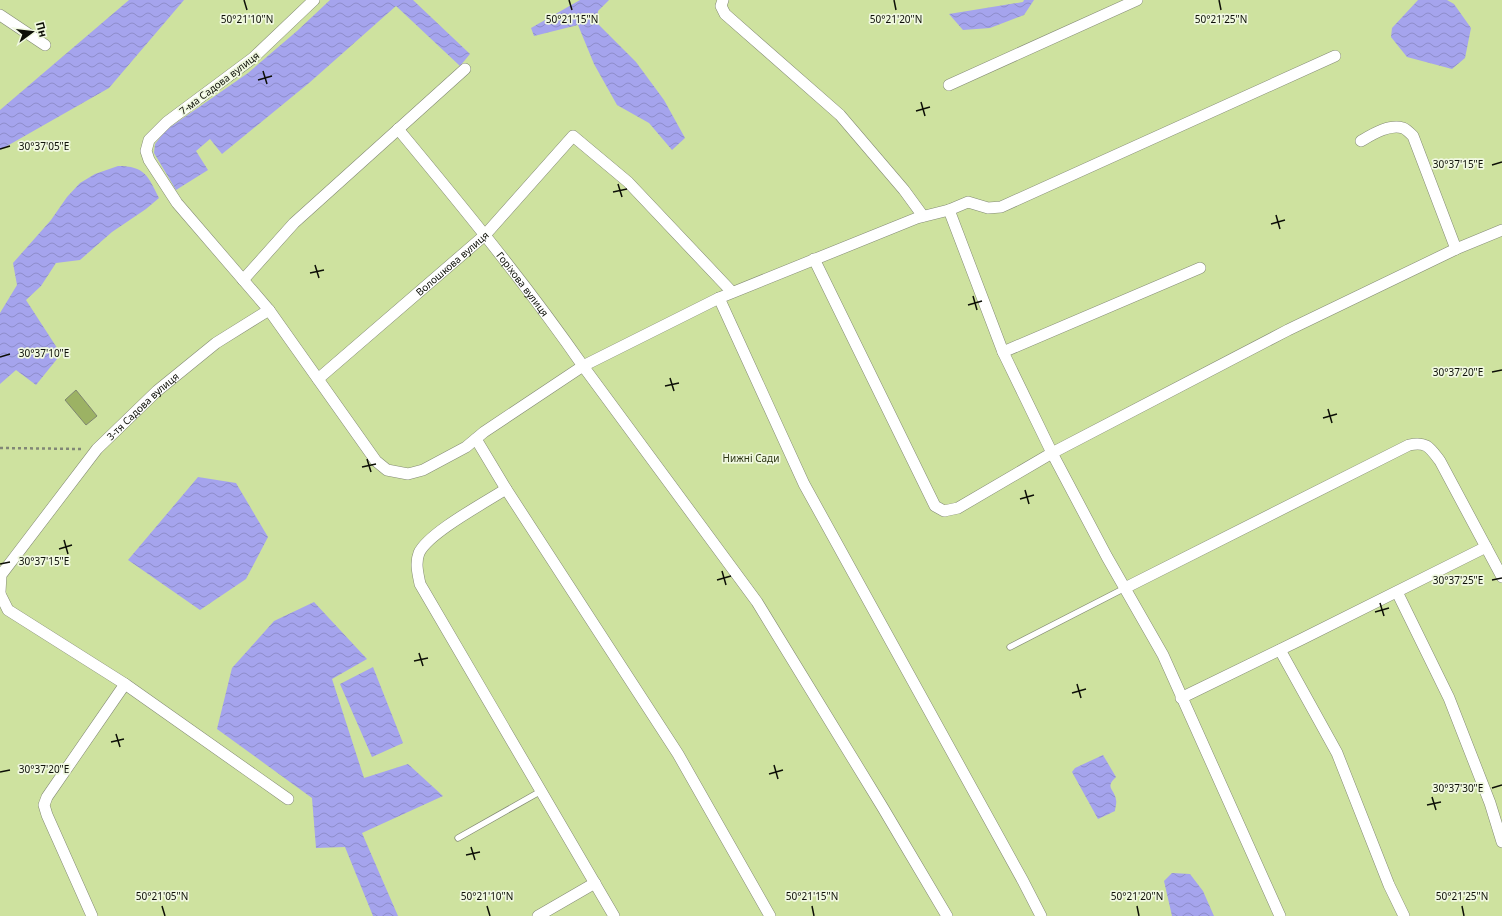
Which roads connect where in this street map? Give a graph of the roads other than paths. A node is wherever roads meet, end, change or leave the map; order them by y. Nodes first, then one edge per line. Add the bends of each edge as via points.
1 (314, 0) edge
2 (723, 0) edge
3 (1137, 0) edge
4 (0, 15) edge
5 (45, 45) dead end
6 (1335, 56) dead end
7 (465, 68) dead end
8 (949, 85) dead end
9 (398, 129) junction
10 (1361, 141) dead end
11 (949, 210) junction
12 (923, 216) junction
13 (1502, 230) edge
14 (485, 235) junction
15 (1456, 249) junction
16 (814, 259) junction
17 (1200, 268) dead end
18 (243, 280) junction
19 (732, 292) junction
20 (719, 298) junction
21 (269, 310) junction
22 (1003, 352) junction
23 (584, 366) junction
24 (318, 379) junction
25 (476, 439) junction
26 (1052, 453) junction
27 (506, 489) junction
28 (1486, 547) junction
29 (1502, 577) edge
30 (1125, 588) junction
31 (1397, 592) junction
32 (0, 593) edge
33 (1010, 647) dead end
34 (1280, 650) junction
35 (125, 684) junction
36 (1181, 698) junction
37 (541, 791) junction
38 (288, 799) dead end
39 (458, 838) dead end
40 (1502, 842) edge
41 (595, 883) junction
42 (92, 916) edge
43 (538, 916) edge
44 (614, 916) edge
45 (770, 916) edge
46 (947, 916) edge
47 (1041, 916) edge
48 (1280, 916) edge
49 (1404, 916) edge

1 - 18 street, 7-ма Садова вулиця via 253,58 167,122 149,140 146,151 149,160 178,203
2 - 12 street via 721,6 725,14 840,115
3 - 8 street
4 - 5 street
6 - 11 street via 1001,207 988,208 968,202
7 - 9 street
9 - 14 street, Горіхова вулиця
9 - 18 street via 294,223
10 - 15 street via 1377,132 1394,127 1404,128 1413,136
11 - 12 street
11 - 22 street
12 - 16 street
13 - 15 street
14 - 19 street, Волошкова вулиця via 573,136 628,182
14 - 23 street, Горіхова вулиця
14 - 24 street, Волошкова вулиця
15 - 26 street via 1288,330
16 - 19 street
16 - 26 street via 935,506 944,511 958,508
17 - 22 street
18 - 21 street
19 - 20 street
20 - 23 street
20 - 47 street via 804,484
21 - 24 street
21 - 32 street, 3-тя Садова вулиця via 216,343 157,391 96,449 1,576
22 - 26 street
23 - 25 street
23 - 46 street, Горіхова вулиця via 757,602
24 - 25 street via 376,460 386,470 408,474 423,470
25 - 27 street
26 - 30 street
27 - 37 street via 430,538 419,553 417,571 420,584
27 - 45 street via 678,754
28 - 29 street
28 - 30 street via 1440,461 1429,447 1418,443 1409,445
28 - 31 street
30 - 33 lane
30 - 36 street via 1163,655
31 - 34 street
31 - 40 street via 1449,698 1490,803
32 - 35 street via 8,610
34 - 36 street
34 - 49 street via 1337,753 1389,885
35 - 38 street
35 - 42 street via 44,805 46,815
36 - 48 street
37 - 39 lane
37 - 41 street
41 - 43 street
41 - 44 street

